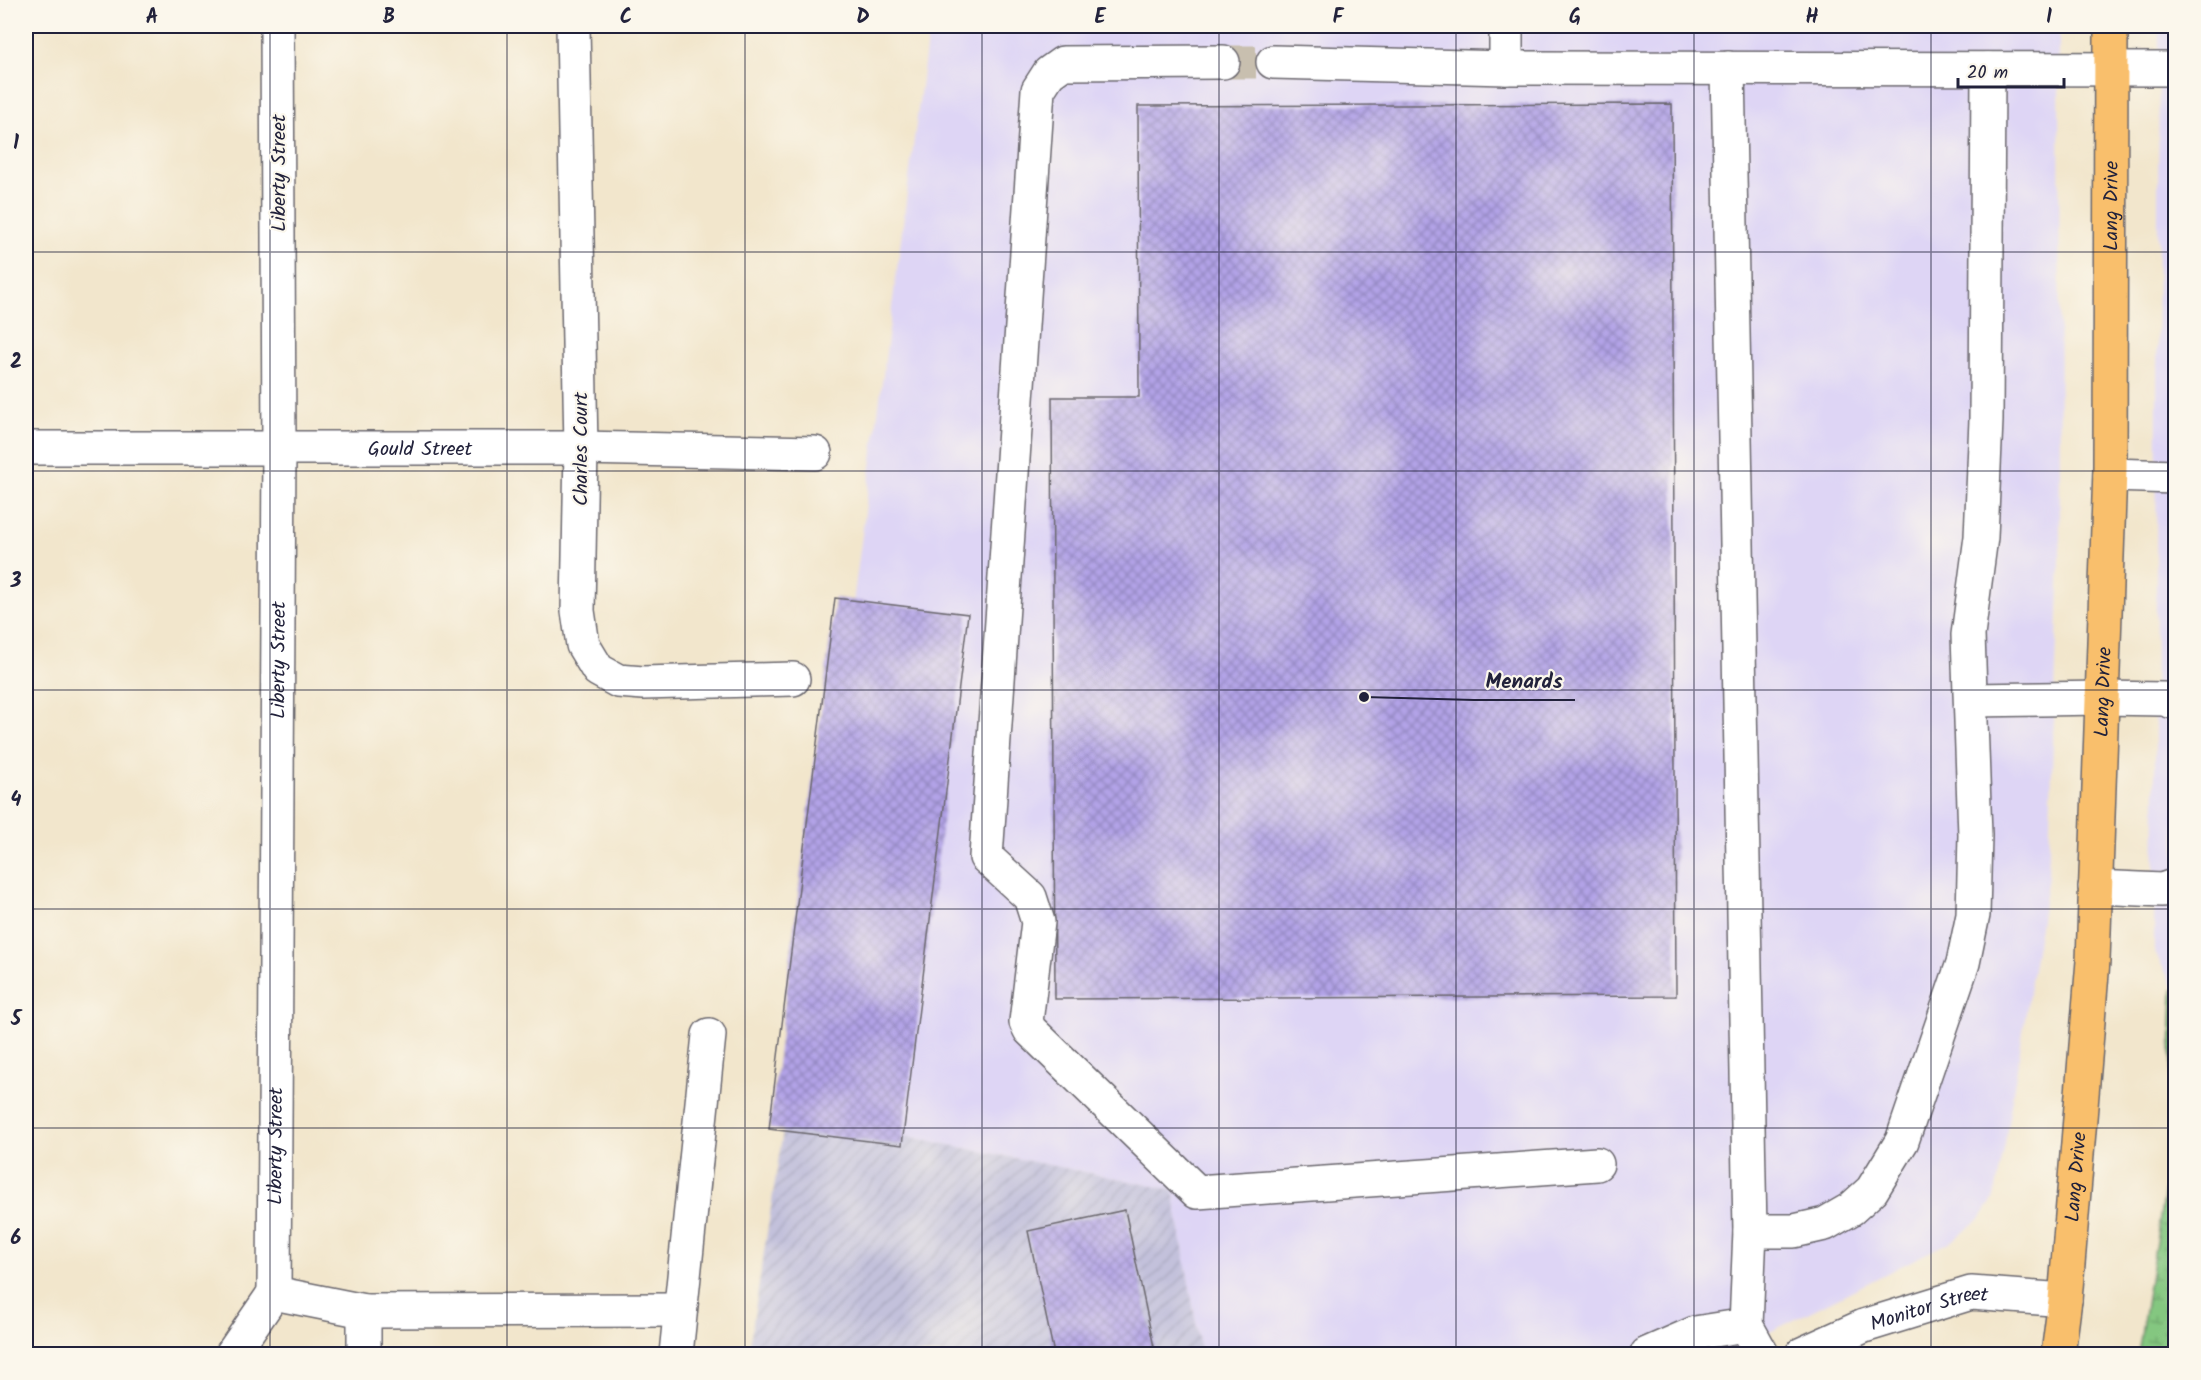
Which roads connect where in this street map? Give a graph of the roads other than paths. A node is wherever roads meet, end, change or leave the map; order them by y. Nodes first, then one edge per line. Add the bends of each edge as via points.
1 (277, 26) edge
2 (573, 26) edge
3 (1506, 26) edge
4 (2111, 26) edge
5 (1224, 62) tunnel mouth
6 (1273, 62) tunnel mouth
7 (1506, 68) junction
8 (1728, 68) junction
9 (1988, 69) junction
10 (2112, 69) junction
11 (2175, 69) edge
12 (279, 447) junction
13 (26, 448) edge
14 (581, 448) junction
15 (815, 453) dead end
16 (2110, 475) junction
17 (2175, 477) edge
18 (793, 679) dead end
19 (2102, 698) junction
20 (1971, 700) junction
21 (2175, 702) edge
22 (2175, 885) edge
23 (2095, 887) junction
24 (709, 1035) dead end
25 (1598, 1164) dead end
26 (1750, 1231) junction
27 (274, 1293) junction
28 (2065, 1300) junction
29 (679, 1310) junction
30 (364, 1311) junction
31 (1746, 1325) junction
32 (232, 1354) edge
33 (364, 1354) edge
34 (676, 1354) edge
35 (1647, 1354) edge
36 (1762, 1354) edge
37 (1802, 1354) edge
38 (2058, 1354) edge

1 - 12 street, Liberty Street
2 - 14 street, Charles Court
3 - 7 street
4 - 10 main road, Lang Drive
5 - 25 street via 1063,63 1049,73 1038,90 986,857 1030,897 1038,922 1026,1022 1197,1192
6 - 7 street
7 - 8 street
8 - 9 street
8 - 26 street
9 - 10 street
9 - 20 street via 1986,420 1981,537 1968,635
10 - 11 street
10 - 16 main road, Lang Drive
12 - 13 street, Gould Street
12 - 14 street, Gould Street
12 - 27 street, Liberty Street
14 - 15 street, Gould Street
14 - 18 street, Charles Court via 578,611 583,645 598,670 618,681 643,683
16 - 17 street
16 - 19 main road, Lang Drive
19 - 20 street
19 - 21 street
19 - 23 main road, Lang Drive
20 - 26 street via 1973,915 1963,963 1902,1141 1872,1190 1851,1209 1825,1224 1794,1231
22 - 23 street via 2162,890
23 - 28 main road, Lang Drive
24 - 29 street
26 - 31 street
27 - 30 street
27 - 32 street
28 - 37 street, Monitor Street via 1971,1293 1864,1326
28 - 38 main road, Lang Drive
29 - 30 street
29 - 34 street
30 - 33 street
31 - 35 street via 1695,1333
31 - 36 street

